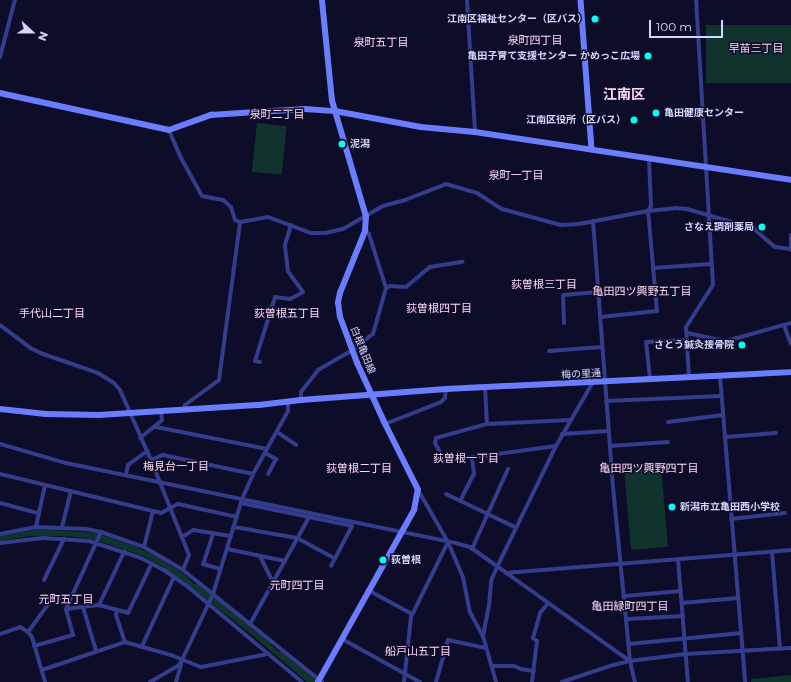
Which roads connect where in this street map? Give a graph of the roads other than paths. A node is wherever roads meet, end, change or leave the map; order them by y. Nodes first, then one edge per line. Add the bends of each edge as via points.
1 (15, 0) edge
2 (322, 0) edge
3 (467, 0) edge
4 (581, 0) edge
5 (696, 0) edge
6 (0, 57) edge
7 (0, 93) edge
8 (335, 111) junction
9 (169, 130) junction
10 (475, 132) junction
11 (592, 149) junction
12 (649, 158) junction
13 (705, 167) junction
14 (791, 180) edge
15 (648, 211) junction
16 (709, 216) junction
17 (366, 217) junction
18 (593, 221) junction
19 (240, 222) junction
20 (290, 225) junction
21 (365, 231) junction
22 (791, 235) edge
23 (791, 249) edge
24 (463, 262) dead end
25 (712, 264) junction
26 (653, 268) junction
27 (386, 288) junction
28 (598, 292) junction
29 (600, 317) junction
30 (564, 323) dead end
31 (791, 323) edge
32 (0, 325) edge
33 (784, 325) junction
34 (687, 333) junction
35 (687, 340) junction
36 (791, 344) edge
37 (602, 347) junction
38 (353, 349) junction
39 (549, 351) dead end
40 (260, 362) dead end
41 (791, 372) edge
42 (720, 376) junction
43 (689, 377) junction
44 (650, 379) junction
45 (593, 382) junction
46 (605, 382) junction
47 (485, 387) junction
48 (446, 389) junction
49 (372, 396) junction
50 (721, 396) junction
51 (301, 400) junction
52 (288, 401) junction
53 (606, 401) junction
54 (0, 408) edge
55 (185, 410) junction
56 (161, 411) junction
57 (129, 412) junction
58 (723, 416) junction
59 (570, 420) junction
60 (668, 422) dead end
61 (385, 424) junction
62 (487, 424) junction
63 (156, 427) junction
64 (608, 430) junction
65 (277, 432) junction
66 (776, 433) dead end
67 (562, 434) junction
68 (725, 437) junction
69 (140, 438) junction
70 (668, 442) dead end
71 (0, 444) edge
72 (296, 445) dead end
73 (556, 446) junction
74 (610, 446) junction
75 (147, 451) junction
76 (266, 451) junction
77 (472, 457) junction
78 (151, 460) junction
79 (508, 469) dead end
80 (0, 474) edge
81 (126, 474) junction
82 (253, 474) junction
83 (268, 474) dead end
84 (159, 481) junction
85 (46, 485) junction
86 (418, 490) junction
87 (71, 492) junction
88 (446, 494) dead end
89 (242, 501) junction
90 (460, 502) junction
91 (0, 503) edge
92 (170, 509) junction
93 (153, 512) junction
94 (38, 513) junction
95 (785, 513) dead end
96 (487, 515) junction
97 (236, 517) junction
98 (309, 517) junction
99 (731, 519) junction
100 (36, 527) junction
101 (62, 527) junction
102 (234, 527) junction
103 (515, 527) junction
104 (100, 532) junction
105 (400, 533) junction
106 (0, 534) edge
107 (213, 534) junction
108 (231, 536) junction
109 (182, 537) junction
110 (298, 538) junction
111 (64, 539) junction
112 (97, 542) junction
113 (448, 542) junction
114 (0, 543) edge
115 (144, 547) junction
116 (227, 549) junction
117 (472, 549) junction
118 (791, 550) edge
119 (124, 552) junction
120 (772, 552) junction
121 (735, 554) junction
122 (260, 556) junction
123 (334, 558) junction
124 (678, 559) junction
125 (285, 561) junction
126 (152, 563) junction
127 (621, 563) junction
128 (331, 566) dead end
129 (497, 567) junction
130 (220, 569) junction
131 (183, 570) junction
132 (506, 573) junction
133 (174, 577) junction
134 (44, 580) dead end
135 (273, 584) junction
136 (368, 590) junction
137 (681, 591) junction
138 (213, 594) junction
139 (625, 596) junction
140 (738, 598) junction
141 (69, 602) junction
142 (208, 603) junction
143 (548, 603) junction
144 (682, 603) junction
145 (99, 605) junction
146 (83, 607) junction
147 (66, 609) junction
148 (116, 610) junction
149 (412, 614) junction
150 (683, 616) junction
151 (627, 619) junction
152 (250, 624) junction
153 (28, 632) junction
154 (741, 633) junction
155 (0, 634) edge
156 (483, 636) junction
157 (685, 638) junction
158 (342, 639) junction
159 (125, 642) junction
160 (629, 644) junction
161 (34, 646) junction
162 (142, 646) junction
163 (485, 648) junction
164 (791, 648) edge
165 (780, 649) junction
166 (96, 651) junction
167 (743, 652) junction
168 (267, 654) junction
169 (686, 654) junction
170 (182, 660) junction
171 (630, 661) junction
172 (492, 666) junction
173 (42, 670) junction
174 (534, 671) junction
175 (405, 673) junction
176 (576, 680) edge
177 (320, 681) edge
178 (45, 682) edge
179 (150, 682) edge
180 (176, 682) edge
181 (302, 682) edge
182 (404, 682) edge
183 (420, 682) edge
184 (436, 682) edge
185 (496, 682) edge
186 (532, 682) edge
187 (562, 682) edge
188 (635, 682) edge
189 (688, 682) edge
190 (745, 682) edge

1 - 6 street
2 - 8 street, 白根亀田線 via 329,87
3 - 10 street
4 - 11 street
5 - 13 street
7 - 9 street
8 - 9 street via 305,109 211,115
8 - 10 street via 421,127
8 - 17 street, 白根亀田線
9 - 19 street via 202,196 223,200 231,207 236,220
10 - 11 street
11 - 12 street
12 - 13 street
12 - 15 street via 652,206
13 - 14 street
13 - 16 street
15 - 16 street via 676,208
15 - 18 street
15 - 26 street
16 - 23 street via 753,228 775,247
16 - 25 street
17 - 18 street via 383,206 446,184 477,193 502,209 561,225
17 - 20 street via 343,229 325,233 311,233
17 - 21 street, 白根亀田線
18 - 28 street
19 - 20 street via 268,217
19 - 55 street via 219,380 185,405
20 - 40 street via 285,245 288,271 303,292 290,299 275,297 255,360
21 - 27 street via 369,234
21 - 38 street, 白根亀田線 via 338,303 340,317
22 - 23 street
24 - 27 street via 430,267 406,288
25 - 26 street
25 - 34 street via 713,285 686,327
26 - 29 street via 657,311
27 - 38 street via 373,334
28 - 29 street
28 - 30 street via 562,295
29 - 37 street
31 - 33 street
32 - 57 street via 42,354 108,378 120,390
33 - 34 street via 726,341
33 - 36 street
34 - 35 street
35 - 43 street
35 - 44 street via 646,342
37 - 39 street
37 - 46 street
38 - 49 street, 白根亀田線
38 - 51 street via 318,370 301,392
41 - 42 street, 梅の里通
42 - 43 street, 梅の里通
42 - 50 street
43 - 44 street, 梅の里通
44 - 46 street, 梅の里通
45 - 46 street, 梅の里通
45 - 47 street, 梅の里通
45 - 59 street
46 - 53 street
47 - 48 street, 梅の里通
47 - 62 street
48 - 49 street, 梅の里通
48 - 61 street via 445,398 441,402
49 - 51 street, 梅の里通
49 - 61 street, 白根亀田線
50 - 53 street
50 - 58 street
51 - 52 street, 梅の里通
52 - 55 street, 梅の里通
52 - 65 street via 288,411
53 - 64 street
54 - 57 street, 梅の里通 via 72,415
55 - 56 street, 梅の里通
56 - 57 street, 梅の里通
56 - 63 street via 162,420
57 - 69 street
58 - 60 street
58 - 68 street
59 - 62 street
59 - 67 street
61 - 86 street, 白根亀田線
62 - 77 street via 436,438 435,443 445,461
63 - 69 street
63 - 76 street
64 - 67 street
64 - 74 street
65 - 72 street
65 - 76 street
66 - 68 street
67 - 73 street
68 - 99 street
69 - 75 street
70 - 74 street
71 - 81 street via 66,463
73 - 77 street
73 - 103 street
74 - 127 street
75 - 78 street
75 - 81 street via 128,465
76 - 82 street
76 - 83 street via 276,459
77 - 90 street via 474,474
78 - 82 street via 163,455
78 - 84 street
79 - 96 street
80 - 85 street
81 - 84 street
82 - 89 street
84 - 89 street
84 - 92 street
85 - 87 street
85 - 94 street
86 - 105 street via 414,510
86 - 113 street
87 - 93 street
87 - 101 street
88 - 90 street
89 - 97 street
89 - 98 street
89 - 105 street
90 - 96 street
91 - 94 street
92 - 93 street via 161,513
92 - 97 street via 178,504
92 - 109 street
93 - 115 street
94 - 100 street
95 - 99 street
96 - 103 street
96 - 117 street
97 - 102 street
98 - 110 street
98 - 123 street via 352,526
99 - 121 street
100 - 101 street
100 - 106 street
101 - 104 street
102 - 108 street
102 - 110 street
103 - 129 street
104 - 112 street
104 - 115 street
105 - 113 street
105 - 136 street
107 - 108 street
107 - 109 street via 193,530
107 - 130 street via 203,564
108 - 116 street
109 - 131 street via 189,555
110 - 123 street
110 - 125 street
111 - 112 street
111 - 114 street via 28,539
111 - 134 street
112 - 119 street
112 - 141 street
113 - 117 street
113 - 149 street
113 - 156 street via 463,577 470,612
115 - 131 street
116 - 122 street
116 - 130 street
117 - 129 street
118 - 120 street
119 - 126 street
119 - 145 street
120 - 121 street
120 - 165 street
121 - 124 street
121 - 140 street
122 - 125 street
122 - 135 street
123 - 128 street
124 - 127 street
124 - 137 street
125 - 135 street
126 - 133 street
126 - 148 street via 128,613
127 - 132 street
127 - 139 street
129 - 132 street
129 - 156 street via 491,581
130 - 138 street
131 - 138 street
132 - 143 street
133 - 142 street
133 - 162 street
135 - 152 street
136 - 149 street
136 - 158 street
137 - 139 street
137 - 144 street
138 - 142 street
138 - 152 street
139 - 151 street
140 - 144 street
140 - 154 street
141 - 147 street
141 - 153 street via 55,595
142 - 168 street
142 - 170 street
143 - 171 street
143 - 174 street via 540,613 533,638 537,641
144 - 150 street
145 - 146 street
145 - 148 street
146 - 147 street
146 - 166 street
147 - 161 street via 73,635
148 - 159 street
149 - 175 street
150 - 151 street
150 - 157 street
151 - 160 street
152 - 177 street
153 - 155 street via 20,627
153 - 161 street
154 - 157 street
154 - 167 street
156 - 163 street
157 - 160 street
157 - 169 street
158 - 175 street
158 - 177 street
159 - 162 street
159 - 166 street
160 - 171 street
161 - 173 street
162 - 170 street
163 - 172 street
163 - 184 street via 448,640
164 - 165 street
165 - 167 street
166 - 173 street
167 - 169 street
167 - 190 street
168 - 170 street via 201,667
168 - 181 street
169 - 171 street
169 - 189 street
170 - 179 street via 178,666
170 - 180 street
171 - 176 street
171 - 188 street
172 - 174 street via 514,666
172 - 185 street
173 - 178 street
174 - 186 street
175 - 182 street
175 - 183 street
176 - 187 street

